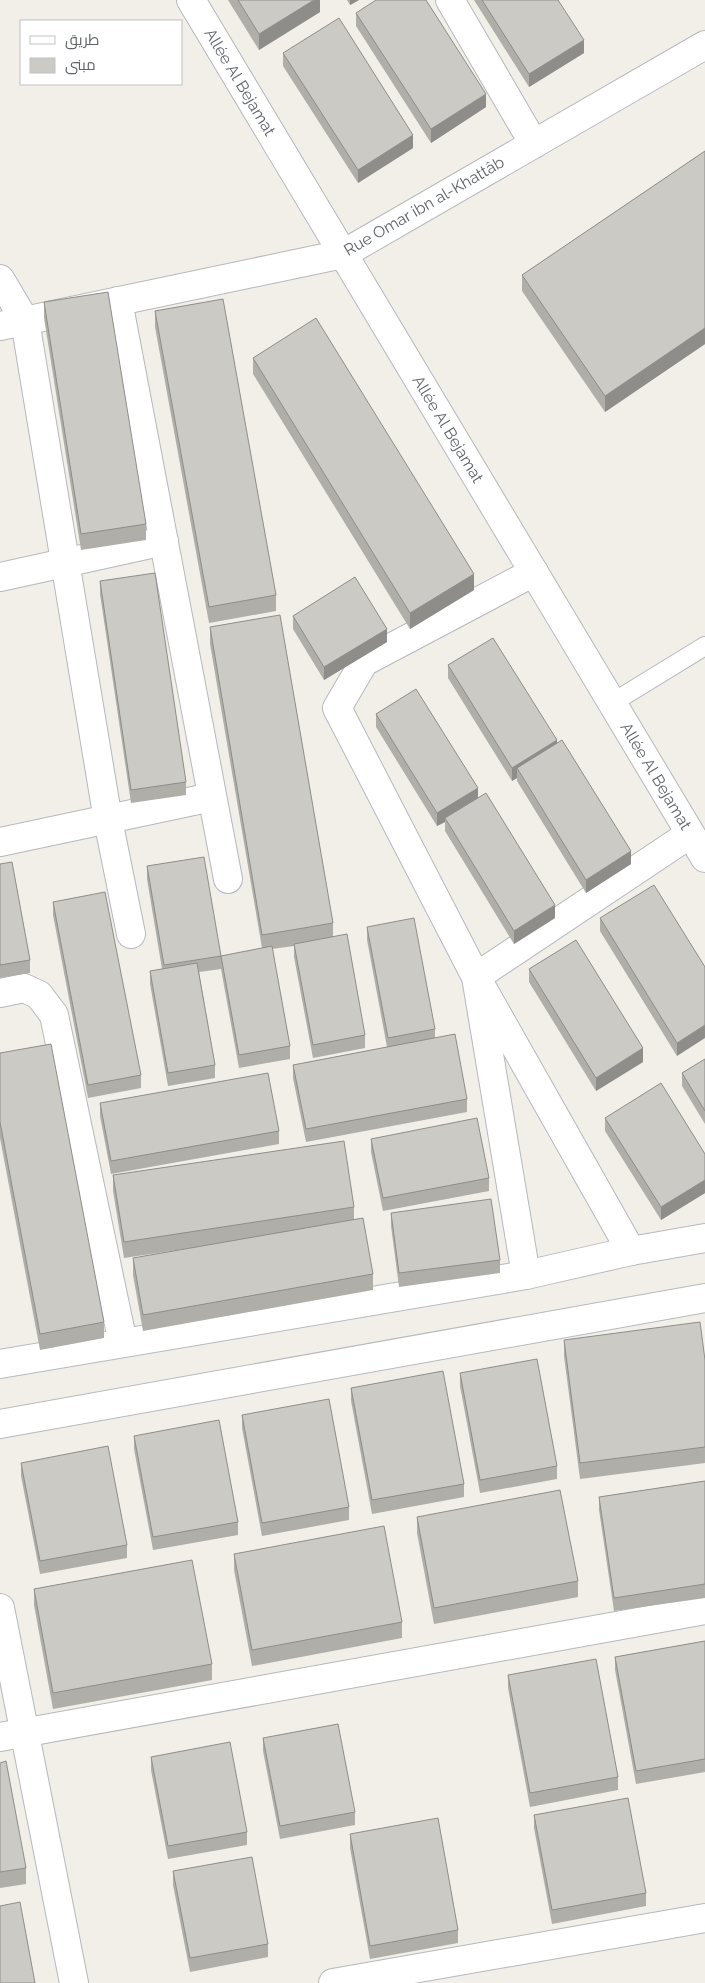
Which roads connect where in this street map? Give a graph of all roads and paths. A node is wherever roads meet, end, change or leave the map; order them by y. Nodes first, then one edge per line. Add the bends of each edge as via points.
1 (191, 0) edge
2 (450, 0) edge
3 (705, 45) edge
4 (534, 144) junction
5 (343, 254) junction
6 (0, 278) edge
7 (118, 301) junction
8 (12, 323) edge
9 (164, 542) junction
10 (64, 563) junction
11 (534, 572) junction
12 (0, 577) edge
13 (705, 646) edge
14 (612, 703) junction
15 (212, 797) junction
16 (108, 820) junction
17 (690, 834) junction
18 (0, 842) edge
19 (705, 858) edge
20 (228, 879) dead end
21 (130, 934) dead end
22 (476, 977) junction
23 (0, 993) edge
24 (705, 1238) edge
25 (631, 1251) junction
26 (526, 1275) junction
27 (705, 1298) edge
28 (123, 1343) junction
29 (1, 1358) edge
30 (0, 1424) edge
31 (0, 1608) edge
32 (705, 1610) edge
33 (12, 1735) edge
34 (705, 1918) edge
35 (74, 1983) edge
36 (333, 1983) edge

1 - 5 street, Allée Al Bejamat
2 - 4 street
3 - 4 street, Rue Omar ibn al-Khattâb
4 - 5 street, Rue Omar ibn al-Khattâb
5 - 7 street, Rue Omar ibn al-Khattâb
5 - 11 street, Allée Al Bejamat
6 - 8 street
7 - 8 street, Rue Omar ibn al-Khattâb
7 - 9 street
8 - 10 street
9 - 10 street
9 - 15 street
10 - 12 street
10 - 16 street
11 - 14 street, Allée Al Bejamat
11 - 22 street via 364,662 337,708
13 - 14 lane
14 - 17 street, Allée Al Bejamat
15 - 16 street
15 - 20 street
16 - 18 street
16 - 21 street
17 - 19 street, Allée Al Bejamat
17 - 22 street
22 - 25 street
22 - 26 street
23 - 28 street via 24,988 38,995 54,1014
24 - 25 street
25 - 26 street
26 - 28 street
27 - 30 street
28 - 29 street
31 - 33 street
32 - 33 street
33 - 35 street
34 - 36 street

